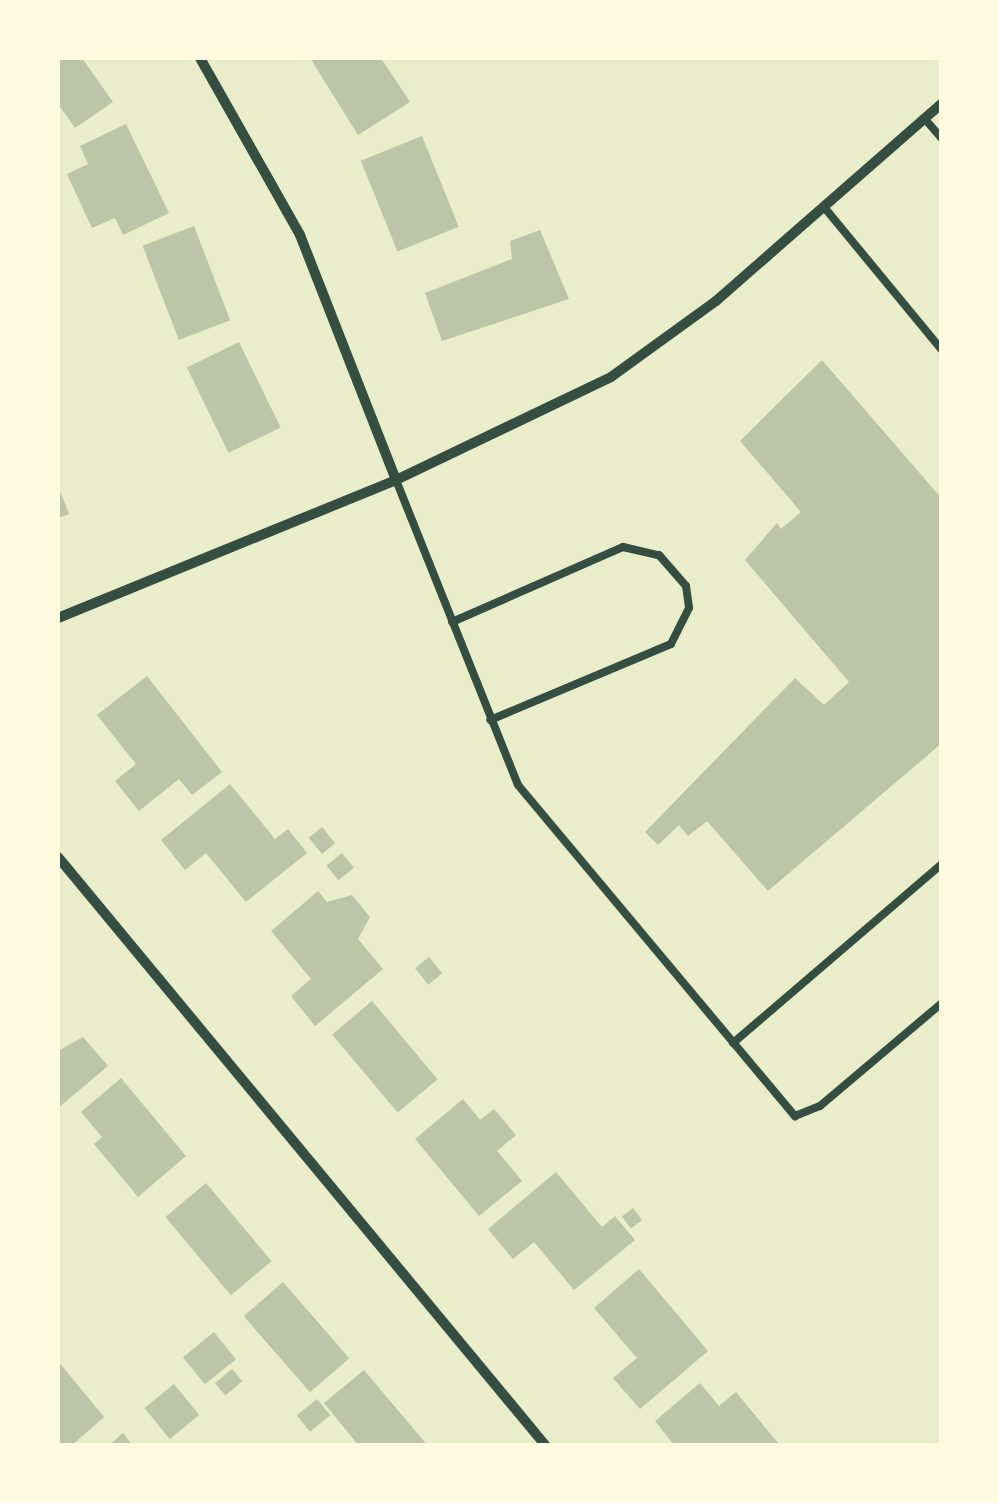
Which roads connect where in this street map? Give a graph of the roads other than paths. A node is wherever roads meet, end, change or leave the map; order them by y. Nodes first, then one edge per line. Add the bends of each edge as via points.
1 (200, 58) edge
2 (942, 103) edge
3 (924, 118) junction
4 (942, 139) edge
5 (824, 207) junction
6 (942, 350) edge
7 (396, 480) junction
8 (58, 618) edge
9 (452, 622) junction
10 (490, 720) junction
11 (58, 857) edge
12 (942, 864) edge
13 (942, 1004) edge
14 (732, 1043) junction
15 (546, 1446) edge

1 - 7 street via 300,235
2 - 3 street
3 - 4 lane
3 - 5 street
5 - 6 lane
5 - 7 street via 611,377
7 - 8 street
7 - 9 lane
9 - 10 lane
9 - 10 lane via 623,547 659,555 686,586 689,608 671,644
10 - 14 lane via 538,814
11 - 15 street
12 - 14 lane
13 - 14 lane via 820,1106 795,1116

